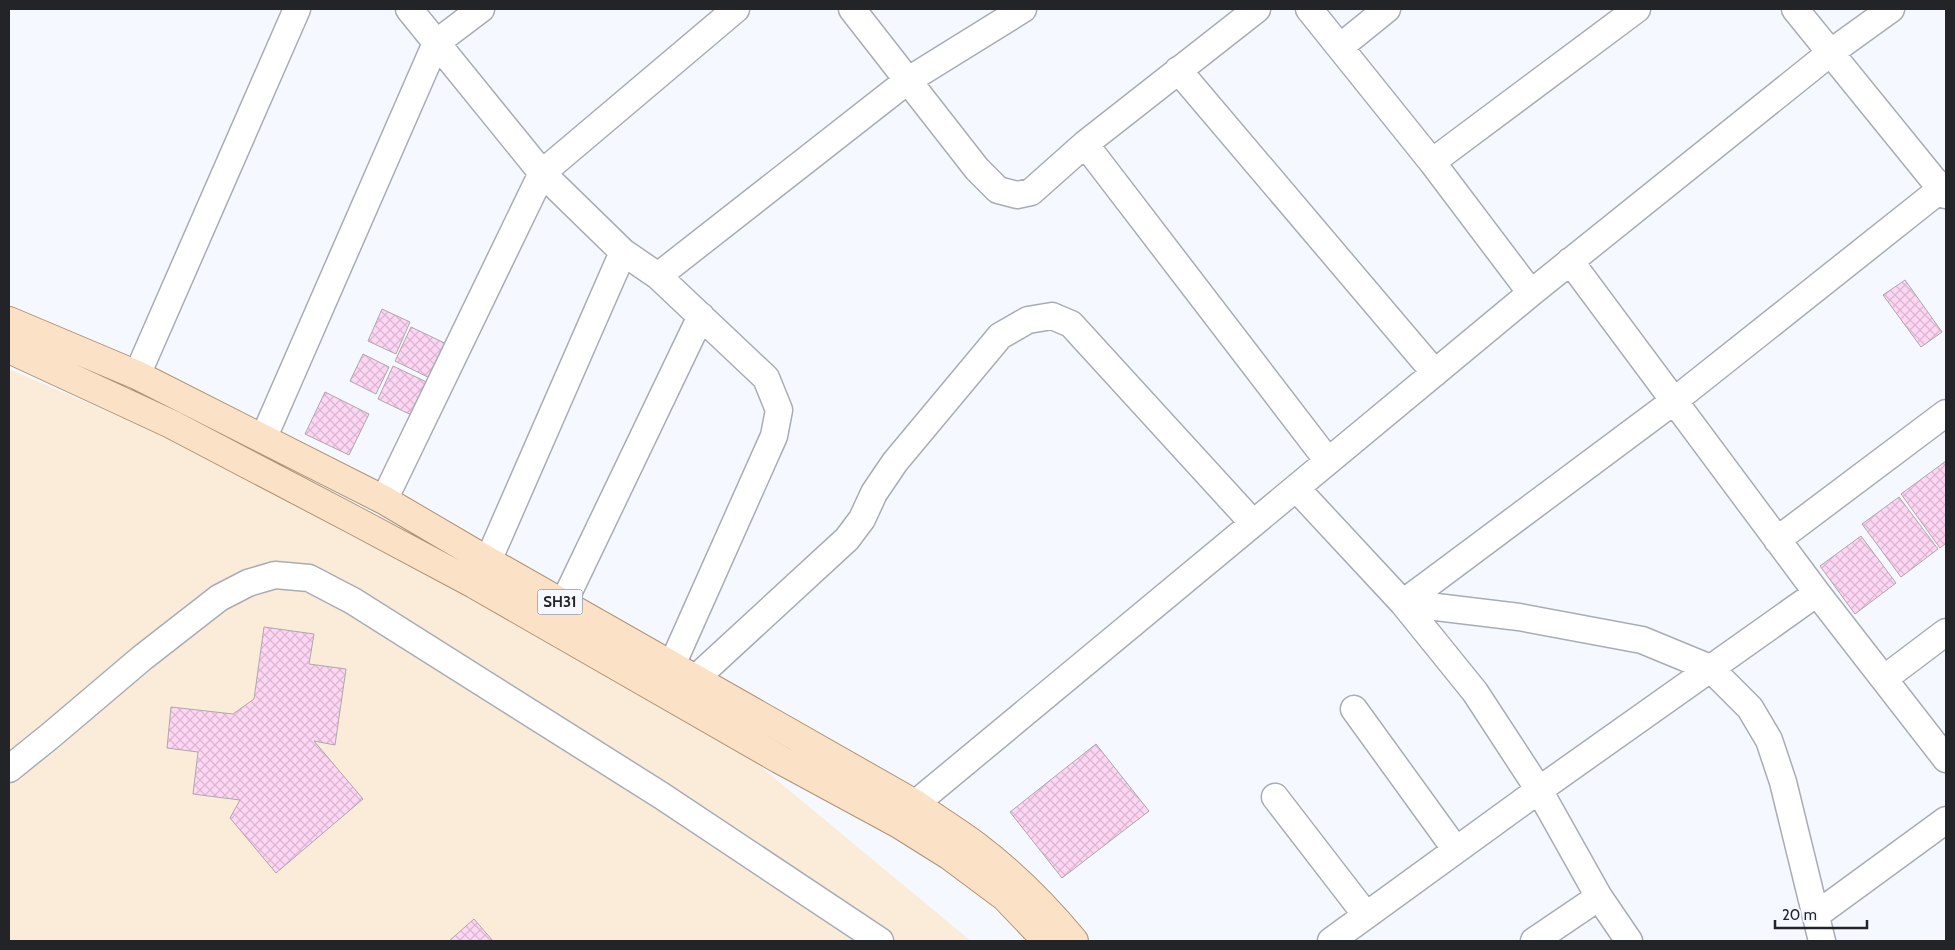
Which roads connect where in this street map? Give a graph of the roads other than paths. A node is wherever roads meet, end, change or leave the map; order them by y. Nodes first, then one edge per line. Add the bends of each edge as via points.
1 (297, 9) edge
2 (408, 9) edge
3 (480, 9) edge
4 (736, 9) edge
5 (852, 9) edge
6 (1023, 9) edge
7 (1257, 9) edge
8 (1309, 9) edge
9 (1387, 9) edge
10 (1637, 9) edge
11 (1795, 9) edge
12 (1891, 9) edge
13 (436, 43) junction
14 (1340, 47) junction
15 (1830, 53) junction
16 (1178, 70) junction
17 (907, 81) junction
18 (1085, 144) junction
19 (1432, 162) junction
20 (542, 173) junction
21 (1945, 190) edge
22 (623, 252) junction
23 (1570, 261) junction
24 (658, 276) junction
25 (1531, 293) junction
26 (701, 316) junction
27 (9, 321) edge
28 (9, 349) edge
29 (1435, 372) junction
30 (137, 375) junction
31 (1674, 401) junction
32 (1946, 413) edge
33 (263, 438) junction
34 (1328, 461) junction
35 (1296, 488) junction
36 (384, 500) junction
37 (1253, 523) junction
38 (1777, 540) junction
39 (488, 562) junction
40 (1817, 593) junction
41 (563, 604) junction
42 (1403, 604) junction
43 (1946, 632) edge
44 (1710, 668) junction
45 (683, 672) junction
46 (1885, 678) junction
47 (1354, 708) dead end
48 (1946, 759) edge
49 (9, 769) edge
50 (1538, 790) junction
51 (1275, 797) dead end
52 (914, 804) junction
53 (1946, 820) edge
54 (1456, 850) junction
55 (1599, 897) junction
56 (1366, 915) junction
57 (1816, 916) junction
58 (880, 941) edge
59 (1047, 941) edge
60 (1074, 941) edge
61 (1331, 941) edge
62 (1534, 941) edge
63 (1629, 941) edge
64 (1822, 941) edge

1 - 30 street
2 - 13 street
3 - 13 street
4 - 20 street
5 - 17 street
6 - 17 street
7 - 16 street
8 - 14 street
9 - 14 street
10 - 19 street
11 - 15 street
12 - 15 street
13 - 20 street
13 - 33 street
14 - 19 street
15 - 21 street
15 - 23 street
16 - 18 street
16 - 29 street
17 - 18 street via 977,169 998,190 1017,195 1031,192
17 - 24 street
18 - 34 street
19 - 25 street
20 - 22 street
20 - 36 street
21 - 31 street
22 - 24 street
22 - 39 street
23 - 25 street
23 - 31 street
24 - 26 street
25 - 29 street
26 - 41 street
26 - 45 street via 766,378 779,410 774,436
27 - 30 main road, SH31
28 - 59 main road via 171,424 457,575 899,824 950,856 1005,897
29 - 34 street
30 - 33 main road, SH31
31 - 38 street
31 - 42 street
32 - 38 street
33 - 36 main road, SH31
34 - 35 street
35 - 37 street
35 - 42 street
36 - 39 main road, SH31
37 - 45 street via 1071,324 1052,316 1028,320 1000,336 895,462 848,539
37 - 52 street
38 - 40 street
39 - 41 main road, SH31
40 - 44 street
40 - 46 street
41 - 45 main road, SH31
42 - 44 street via 1519,618 1642,640
42 - 50 street via 1475,692
43 - 46 street
44 - 50 street
44 - 57 street via 1750,708 1769,740 1783,782
45 - 52 main road, SH31
46 - 48 street
47 - 54 street
49 - 58 street via 219,598 248,583 276,575 308,578 353,601 645,786
50 - 54 street
50 - 55 street
51 - 56 street
52 - 60 main road, SH31 via 975,846 1014,878
53 - 57 street
54 - 56 street
55 - 62 street
55 - 63 street
56 - 61 street
57 - 64 street

